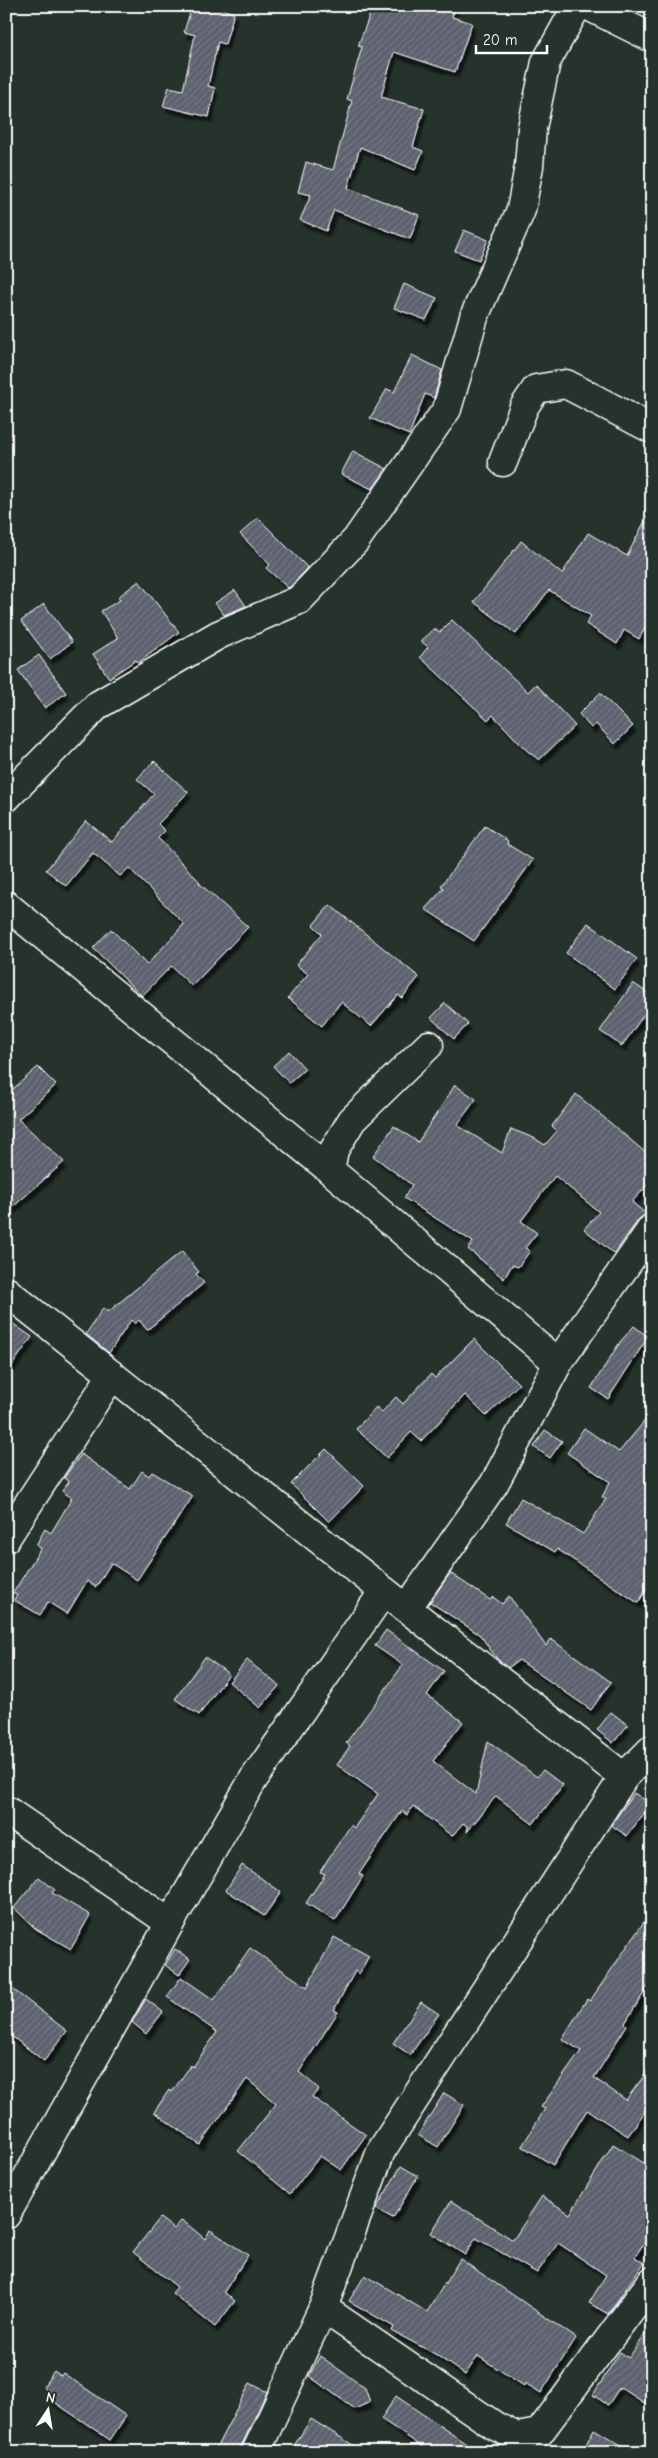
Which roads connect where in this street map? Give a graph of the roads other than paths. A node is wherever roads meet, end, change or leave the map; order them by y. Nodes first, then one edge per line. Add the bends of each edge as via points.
1 (577, 6) edge
2 (588, 6) edge
3 (652, 38) edge
4 (652, 429) edge
5 (504, 462) dead end
6 (6, 798) edge
7 (6, 905) edge
8 (429, 1045) dead end
9 (330, 1170) junction
10 (652, 1228) edge
11 (6, 1291) edge
12 (558, 1363) junction
13 (112, 1375) junction
14 (6, 1538) edge
15 (384, 1591) junction
16 (407, 1608) junction
17 (652, 1750) edge
18 (624, 1777) junction
19 (6, 1810) edge
20 (170, 1923) junction
21 (6, 2215) edge
22 (652, 2281) edge
23 (323, 2308) junction
24 (256, 2452) edge

1 - 6 street via 546,62 532,128 521,210 474,318 447,409 356,540 299,600 218,635 98,706
2 - 3 street
4 - 5 street via 566,384 536,389 524,407
7 - 9 street
8 - 9 street via 352,1120 334,1150
9 - 12 street
10 - 12 street
11 - 13 street
12 - 16 street via 494,1484
13 - 14 street
13 - 15 street
15 - 16 street
15 - 20 street via 253,1780
16 - 18 street
17 - 18 street
18 - 23 street via 381,2151
19 - 20 street
20 - 21 street
22 - 23 street via 540,2433 517,2437 495,2426
23 - 24 street

